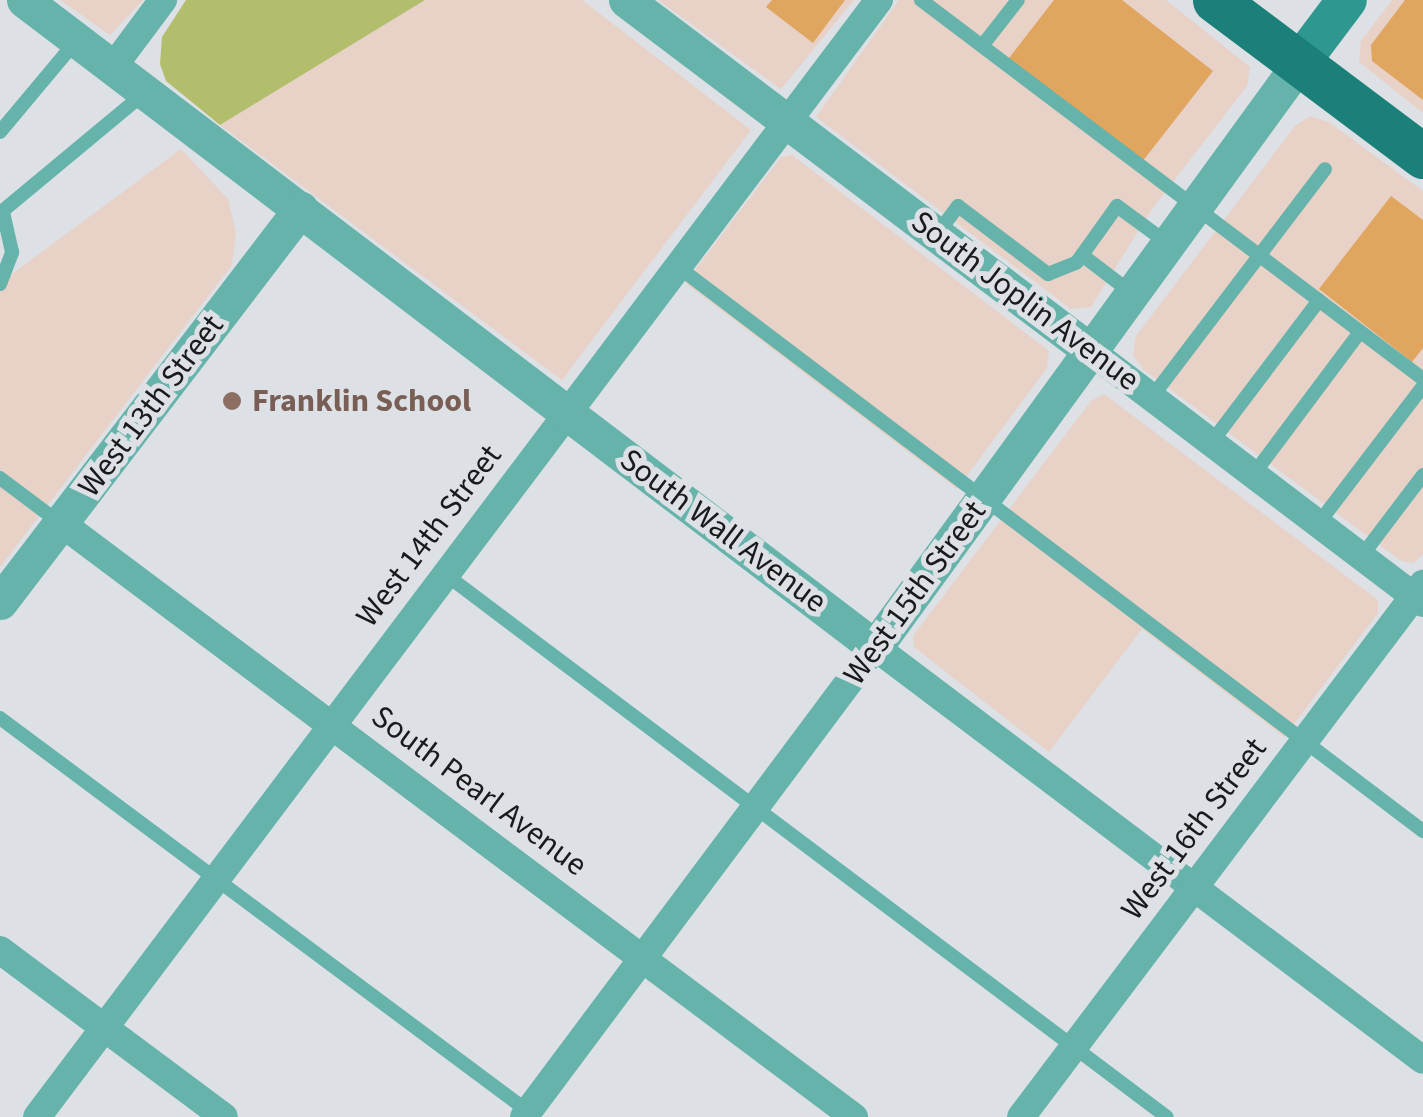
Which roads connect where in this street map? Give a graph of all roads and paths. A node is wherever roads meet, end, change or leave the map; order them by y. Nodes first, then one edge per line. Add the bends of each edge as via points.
1 (24, 0) edge
2 (163, 0) edge
3 (626, 0) edge
4 (879, 0) edge
5 (921, 0) edge
6 (1018, 0) edge
7 (1215, 0) edge
8 (1346, 0) edge
9 (77, 40) junction
10 (982, 46) junction
11 (1298, 64) junction
12 (113, 67) junction
13 (146, 92) junction
14 (788, 122) junction
15 (0, 132) edge
16 (1423, 156) edge
17 (1325, 169) dead end
18 (1196, 208) junction
19 (301, 209) junction
20 (2, 213) edge
21 (937, 235) junction
22 (1169, 245) junction
23 (1082, 255) junction
24 (1259, 255) junction
25 (677, 266) junction
26 (1048, 274) junction
27 (0, 284) edge
28 (1134, 294) junction
29 (1318, 300) junction
30 (1027, 303) junction
31 (1360, 332) junction
32 (1092, 352) junction
33 (1423, 383) edge
34 (1152, 397) junction
35 (566, 411) junction
36 (1211, 443) junction
37 (1253, 475) junction
38 (1423, 475) edge
39 (0, 478) edge
40 (986, 497) junction
41 (60, 523) junction
42 (1318, 524) junction
43 (1362, 557) junction
44 (445, 574) junction
45 (1420, 594) edge
46 (0, 602) edge
47 (875, 647) junction
48 (0, 718) edge
49 (331, 724) junction
50 (1304, 742) junction
51 (756, 808) junction
52 (1423, 831) edge
53 (218, 877) junction
54 (1194, 888) junction
55 (0, 950) edge
56 (645, 958) junction
57 (104, 1028) junction
58 (1074, 1047) junction
59 (1423, 1060) edge
60 (529, 1115) edge
61 (37, 1117) edge
62 (224, 1117) edge
63 (854, 1117) edge
64 (1021, 1117) edge
65 (1167, 1117) edge

1 - 9 street, South Wall Avenue
2 - 12 street
3 - 14 street, South Joplin Avenue
4 - 14 street, West 14th Street
5 - 10 lane
6 - 10 lane
7 - 11 main road
8 - 11 main road
9 - 12 street, South Wall Avenue
9 - 15 lane
10 - 18 lane
11 - 16 main road
11 - 18 street, West 15th Street
12 - 13 street, South Wall Avenue
13 - 19 street, South Wall Avenue
13 - 20 lane
14 - 21 street, South Joplin Avenue
14 - 25 street, West 14th Street
17 - 24 lane
18 - 22 street, West 15th Street
18 - 24 lane
19 - 35 street, South Wall Avenue
19 - 41 street, West 13th Street
20 - 27 lane via 12,252
21 - 26 lane via 958,206
21 - 30 street, South Joplin Avenue
22 - 23 lane via 1117,206
22 - 28 street, West 15th Street
23 - 26 lane
23 - 28 lane
24 - 29 lane
24 - 34 lane
25 - 35 street, West 14th Street
25 - 40 lane
26 - 30 lane
28 - 32 street, West 15th Street
29 - 31 lane
29 - 36 lane
30 - 32 street, South Joplin Avenue
31 - 33 lane
31 - 37 lane
32 - 34 street, South Joplin Avenue
32 - 40 street, West 15th Street
33 - 42 lane
34 - 36 street, South Joplin Avenue
35 - 44 street, West 14th Street
35 - 47 street, South Wall Avenue
36 - 37 street, South Joplin Avenue
37 - 42 street, South Joplin Avenue
38 - 43 lane
39 - 41 lane
40 - 47 street, West 15th Street
40 - 50 lane
41 - 46 street, West 13th Street
41 - 49 street, South Pearl Avenue
42 - 43 street, South Joplin Avenue
43 - 45 street, South Joplin Avenue
44 - 49 street, West 14th Street
44 - 51 lane
45 - 50 street, West 16th Street
47 - 51 street, West 15th Street
47 - 54 street, South Wall Avenue
48 - 53 lane
49 - 53 street, West 14th Street
49 - 56 street, South Pearl Avenue
50 - 52 lane
50 - 54 street, West 16th Street
51 - 56 street, West 15th Street
51 - 58 lane
53 - 57 street, West 14th Street
53 - 60 lane
54 - 58 street, West 16th Street
54 - 59 street, South Wall Avenue
55 - 57 street
56 - 60 street, West 15th Street
56 - 63 street, South Pearl Avenue
57 - 61 street, West 14th Street
57 - 62 street
58 - 64 street, West 16th Street
58 - 65 lane

